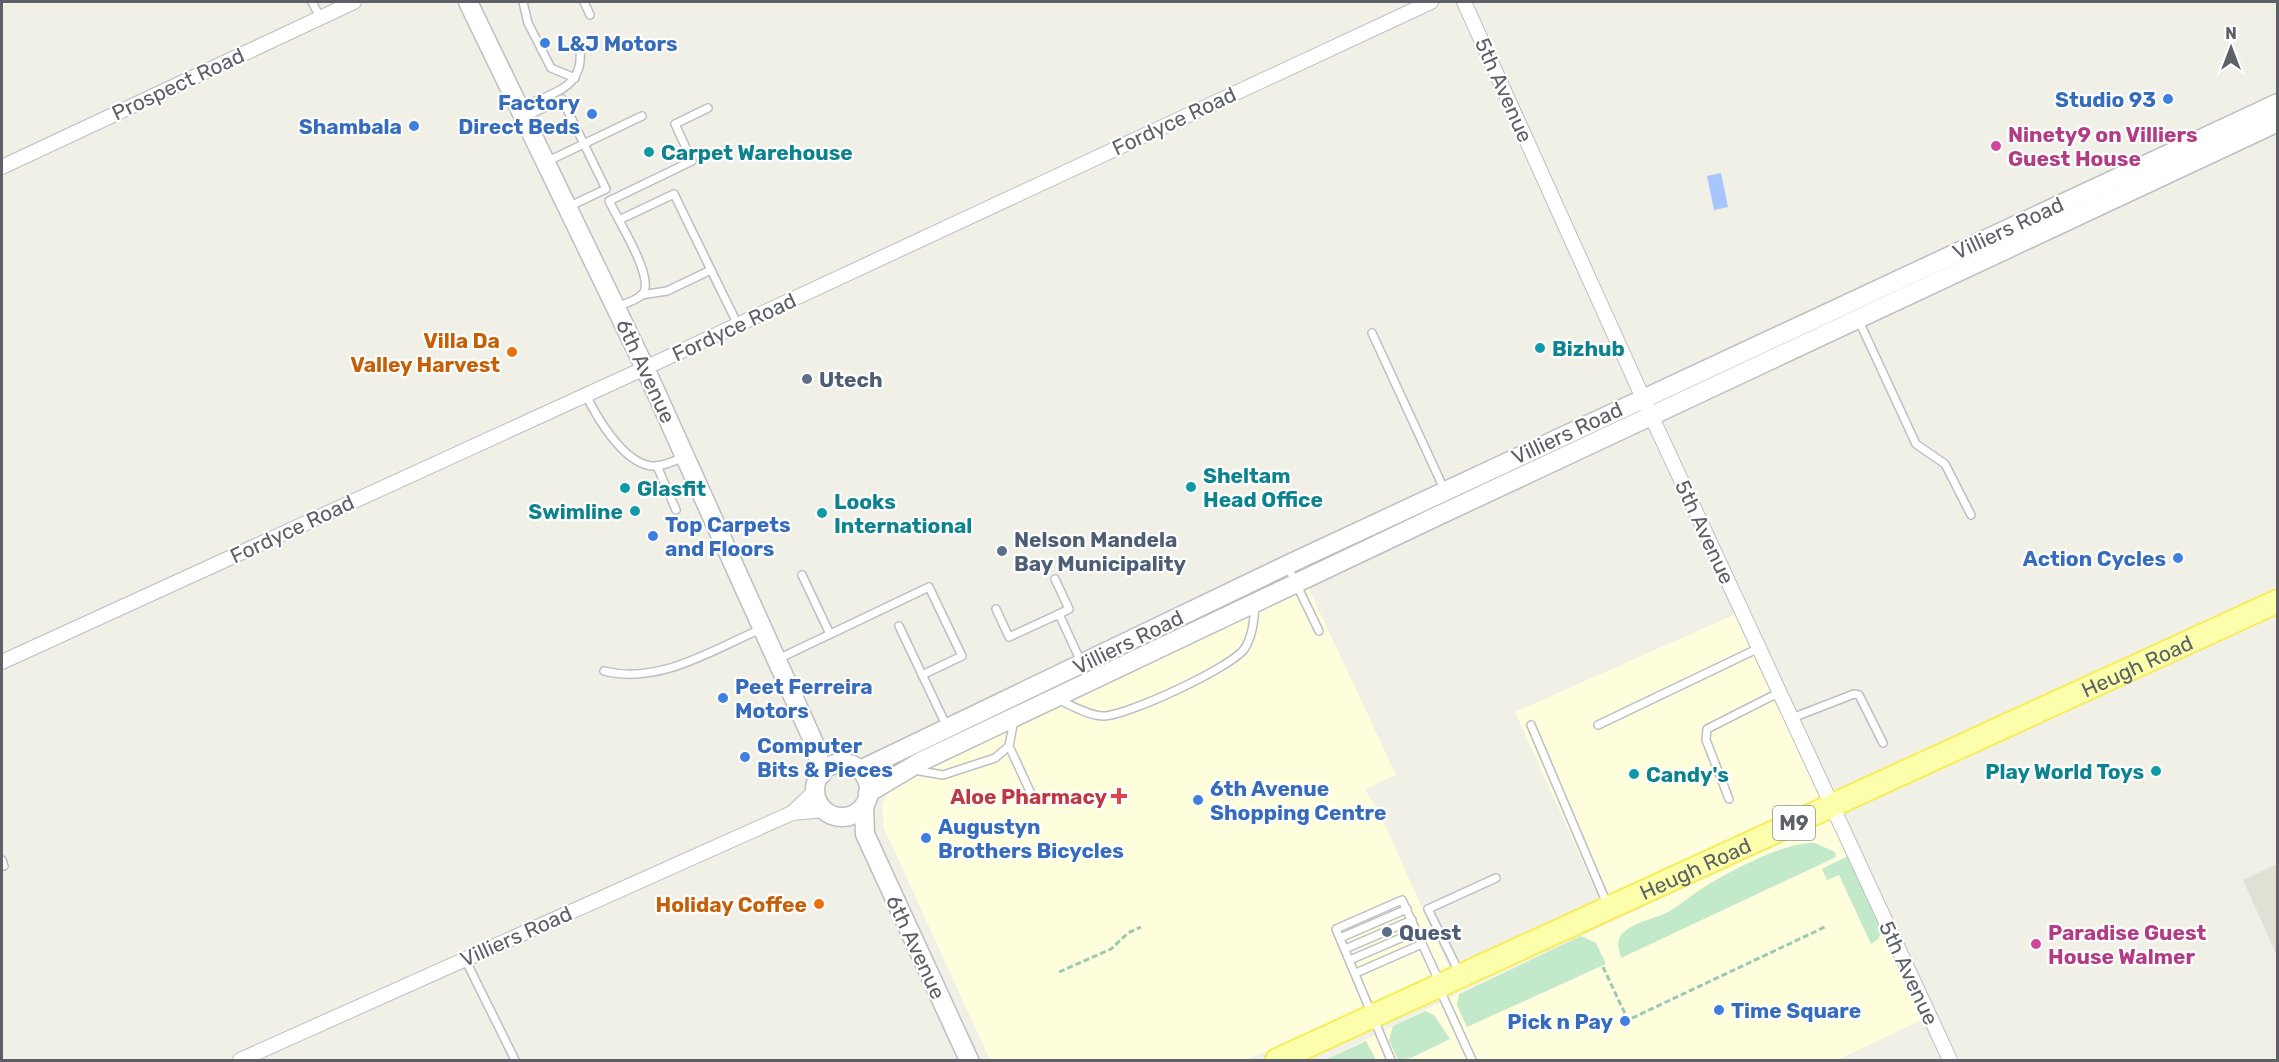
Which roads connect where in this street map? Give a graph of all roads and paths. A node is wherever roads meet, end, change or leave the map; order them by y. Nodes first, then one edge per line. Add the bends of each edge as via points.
1 (312, 2) edge
2 (354, 2) edge
3 (468, 2) edge
4 (523, 2) edge
5 (584, 2) edge
6 (1431, 2) edge
7 (1464, 2) edge
8 (590, 15) dead end
9 (320, 17) junction
10 (580, 50) dead end
11 (575, 78) junction
12 (2277, 104) edge
13 (708, 108) dead end
14 (522, 112) junction
15 (642, 116) dead end
16 (2277, 122) edge
17 (584, 144) junction
18 (546, 162) junction
19 (2, 167) edge
20 (2076, 206) junction
21 (568, 207) junction
22 (618, 220) junction
23 (711, 270) junction
24 (641, 295) junction
25 (616, 307) junction
26 (1857, 310) junction
27 (738, 325) junction
28 (1372, 333) dead end
29 (645, 368) junction
30 (586, 395) junction
31 (1643, 398) junction
32 (1651, 415) junction
33 (684, 457) junction
34 (657, 466) junction
35 (1445, 491) junction
36 (676, 510) dead end
37 (1971, 515) dead end
38 (1287, 565) junction
39 (802, 575) dead end
40 (1055, 579) dead end
41 (1298, 584) junction
42 (2277, 601) edge
43 (1255, 604) junction
44 (996, 609) dead end
45 (1059, 614) junction
46 (899, 626) dead end
47 (761, 629) junction
48 (1319, 631) dead end
49 (830, 634) junction
50 (1759, 648) junction
51 (776, 660) junction
52 (2, 662) edge
53 (1082, 664) junction
54 (604, 671) dead end
55 (922, 675) junction
56 (1780, 692) junction
57 (1055, 698) junction
58 (1015, 717) junction
59 (1792, 718) junction
60 (1531, 725) dead end
61 (1598, 725) dead end
62 (948, 729) junction
63 (1883, 743) dead end
64 (815, 745) junction
65 (1009, 746) junction
66 (839, 764) junction
67 (909, 768) junction
68 (860, 770) junction
69 (819, 782) junction
70 (1729, 799) dead end
71 (866, 800) junction
72 (1034, 800) dead end
73 (1831, 806) junction
74 (824, 810) junction
75 (792, 813) junction
76 (846, 817) junction
77 (866, 834) junction
78 (1496, 878) dead end
79 (1609, 908) junction
80 (1412, 920) junction
81 (1827, 926) dead end
82 (1141, 927) dead end
83 (1417, 931) junction
84 (1422, 944) junction
85 (1345, 949) junction
86 (465, 959) junction
87 (1350, 960) junction
88 (1603, 967) dead end
89 (1059, 972) dead end
90 (1356, 973) junction
91 (1447, 984) junction
92 (1374, 1016) junction
93 (240, 1060) edge
94 (515, 1060) edge
95 (969, 1060) edge
96 (1277, 1060) edge
97 (1391, 1060) edge
98 (1472, 1060) edge
99 (1950, 1060) edge

1 - 9 lane
2 - 9 street, Prospect Road
3 - 14 street, 6th Avenue
4 - 11 lane via 528,23 551,68
5 - 8 lane
6 - 27 street, Fordyce Road
7 - 31 street, 5th Avenue
9 - 19 street, Prospect Road
10 - 11 lane via 581,63
11 - 14 lane
12 - 20 street, Villiers Road
13 - 22 lane via 675,124 692,161 609,201
14 - 17 lane via 562,99
14 - 18 street, 6th Avenue
15 - 17 lane
16 - 20 street, Villiers Road
17 - 18 lane
17 - 21 lane via 606,189
18 - 21 street, 6th Avenue
20 - 26 street, Villiers Road
21 - 25 street, 6th Avenue
22 - 23 lane via 674,194
22 - 24 lane via 646,278
23 - 24 lane via 667,291
23 - 27 lane
24 - 25 lane
25 - 29 street, 6th Avenue
26 - 31 street, Villiers Road
26 - 32 street, Villiers Road
26 - 37 lane via 1916,444 1946,464
27 - 29 street, Fordyce Road
28 - 35 lane
29 - 30 street, Fordyce Road
29 - 33 street, 6th Avenue
30 - 34 lane via 618,444 639,461
30 - 52 street, Fordyce Road
31 - 32 street, 5th Avenue
31 - 35 street, Villiers Road
32 - 41 street, Villiers Road
32 - 50 street, 5th Avenue
33 - 34 lane
33 - 47 street, 6th Avenue
34 - 36 lane
35 - 38 street, Villiers Road
38 - 41 lane
38 - 53 street, Villiers Road
39 - 49 lane
40 - 45 lane via 1069,609
41 - 43 street, Villiers Road
41 - 48 lane
42 - 73 main road, Heugh Road / M9
43 - 57 street, Villiers Road
43 - 57 lane via 1249,640 1234,660 1131,711 1089,714
44 - 45 lane via 1009,637
45 - 53 lane
46 - 55 lane
47 - 51 street, 6th Avenue
47 - 54 lane via 659,672 634,675
49 - 51 lane
49 - 55 lane via 929,587 962,656
50 - 56 street, 5th Avenue
50 - 61 lane
51 - 64 street, 6th Avenue
53 - 62 street, Villiers Road
55 - 62 lane
56 - 59 street, 5th Avenue
56 - 70 lane via 1707,729 1706,740
57 - 58 street, Villiers Road
58 - 65 lane
58 - 67 street, Villiers Road
59 - 63 lane via 1859,694
59 - 73 street, 5th Avenue
60 - 79 lane
62 - 68 street, Villiers Road
64 - 66 street, 6th Avenue
64 - 69 street, 6th Avenue
65 - 67 lane via 995,758 943,775
65 - 72 lane
66 - 68 street, 6th Avenue
66 - 69 street
67 - 71 street, Villiers Road
68 - 71 street, 6th Avenue via 869,785
69 - 74 street, 6th Avenue via 819,804
69 - 75 street, Villiers Road
71 - 76 street via 854,815
71 - 77 street, 6th Avenue
73 - 79 main road, Heugh Road / M9
73 - 99 street, 5th Avenue
74 - 75 street, Villiers Road
74 - 76 street, 6th Avenue
75 - 86 street, Villiers Road
76 - 77 street, 6th Avenue
77 - 95 street, 6th Avenue
78 - 91 lane via 1428,909
79 - 91 main road, Heugh Road / M9
80 - 83 lane
80 - 85 lane
80 - 85 lane via 1402,900 1336,929
81 - 88 path via 1628,1020
82 - 89 path via 1128,933 1112,949
83 - 84 lane
83 - 87 lane
84 - 90 lane
84 - 91 lane
85 - 87 lane
86 - 93 street, Villiers Road
86 - 94 lane
87 - 90 lane
90 - 92 lane
91 - 92 main road, Heugh Road / M9
91 - 98 lane
92 - 96 main road, Heugh Road / M9
92 - 97 lane

